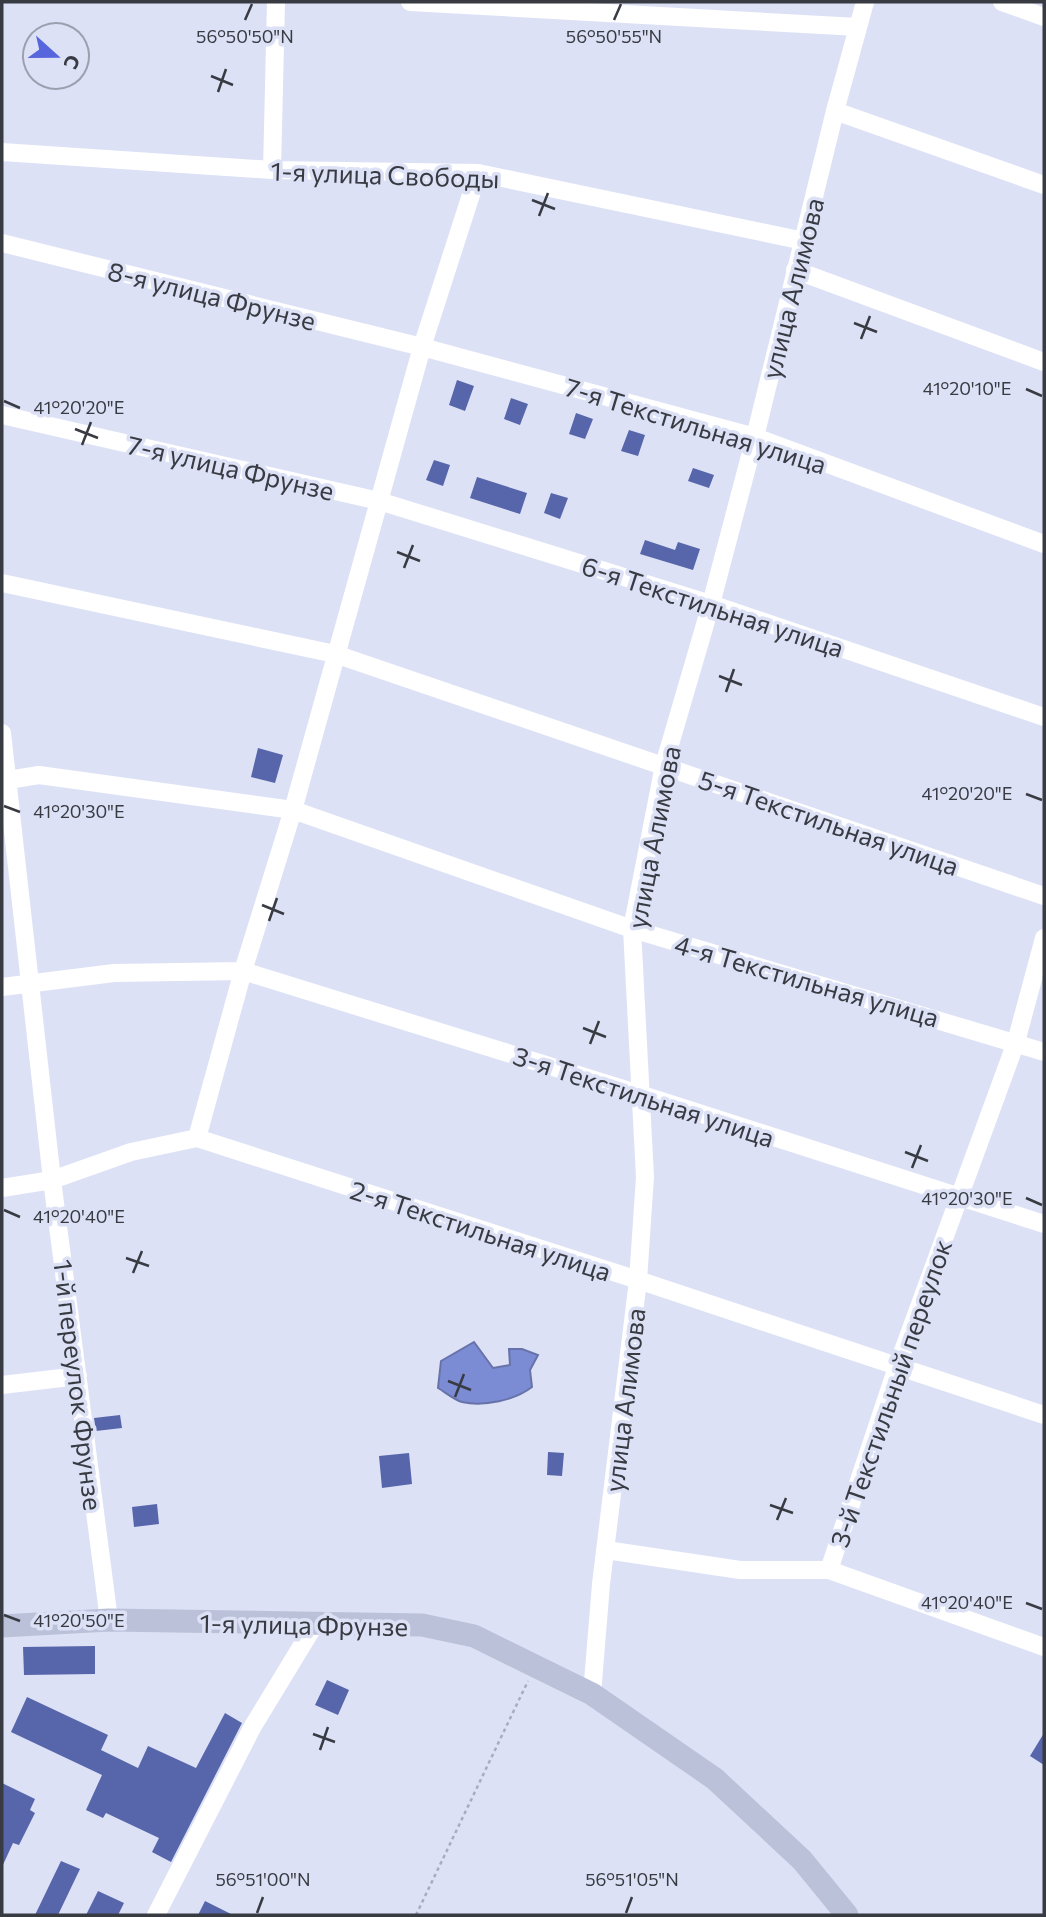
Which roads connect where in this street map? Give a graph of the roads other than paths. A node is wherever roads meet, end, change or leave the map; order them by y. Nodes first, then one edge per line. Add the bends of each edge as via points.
1 (276, 2) edge
2 (410, 2) edge
3 (865, 2) edge
4 (1002, 2) edge
5 (1044, 17) edge
6 (858, 27) junction
7 (835, 111) junction
8 (2, 152) edge
9 (272, 170) junction
10 (478, 173) junction
11 (1044, 185) edge
12 (804, 241) junction
13 (2, 243) edge
14 (795, 270) junction
15 (422, 347) junction
16 (1044, 362) edge
17 (2, 415) edge
18 (755, 438) junction
19 (379, 501) junction
20 (1044, 544) edge
21 (2, 583) edge
22 (711, 604) junction
23 (335, 654) junction
24 (1044, 717) edge
25 (2, 733) edge
26 (664, 765) junction
27 (5, 781) edge
28 (293, 810) junction
29 (1044, 895) edge
30 (632, 929) junction
31 (1044, 938) edge
32 (243, 971) junction
33 (29, 984) junction
34 (2, 987) edge
35 (1016, 1042) junction
36 (1044, 1052) edge
37 (643, 1094) junction
38 (197, 1138) junction
39 (52, 1180) junction
40 (2, 1188) edge
41 (958, 1196) junction
42 (1044, 1224) edge
43 (638, 1280) junction
44 (897, 1367) junction
45 (78, 1376) junction
46 (2, 1385) edge
47 (1044, 1415) edge
48 (606, 1550) junction
49 (829, 1570) junction
50 (109, 1620) junction
51 (315, 1624) junction
52 (2, 1626) edge
53 (1044, 1647) edge
54 (592, 1694) junction
55 (156, 1915) edge
56 (847, 1915) edge

1 - 9 street
2 - 6 street
3 - 6 street, улица Алимова
4 - 5 street
6 - 7 street, улица Алимова
7 - 11 street
7 - 12 street, улица Алимова
8 - 9 street, 1-я улица Свободы
9 - 10 street, 1-я улица Свободы
10 - 12 street, 1-я улица Свободы
10 - 15 street
12 - 14 street, улица Алимова
13 - 15 street, 8-я улица Фрунзе
14 - 16 street
14 - 18 street, улица Алимова
15 - 18 street, 7-я Текстильная улица
15 - 19 street
17 - 19 street, 7-я улица Фрунзе
18 - 20 street, 7-я Текстильная улица
18 - 22 street, улица Алимова
19 - 22 street, 6-я Текстильная улица
19 - 23 street
21 - 23 street, 5-я Текстильная улица
22 - 24 street, 6-я Текстильная улица
22 - 26 street, улица Алимова
23 - 26 street, 5-я Текстильная улица
23 - 28 street
25 - 27 street, 1-й переулок Фрунзе
26 - 29 street, 5-я Текстильная улица
26 - 30 street, улица Алимова
27 - 28 street, 4-я Текстильная улица via 39,775
27 - 33 street, 1-й переулок Фрунзе
28 - 30 street, 4-я Текстильная улица
28 - 32 street
30 - 35 street, 4-я Текстильная улица
30 - 37 street, улица Алимова
31 - 35 street, 3-й Текстильный переулок
32 - 33 street, 3-я Текстильная улица via 114,972
32 - 37 street, 3-я Текстильная улица
32 - 38 street
33 - 34 street, 3-я Текстильная улица
33 - 39 street, 1-й переулок Фрунзе
35 - 36 street, 4-я Текстильная улица
35 - 41 street, 3-й Текстильный переулок
37 - 41 street, 3-я Текстильная улица
37 - 43 street, улица Алимова via 645,1177
38 - 39 street via 131,1152
38 - 43 street, 2-я Текстильная улица
39 - 40 street
39 - 45 street, 1-й переулок Фрунзе
41 - 42 street, 3-я Текстильная улица
41 - 44 street, 3-й Текстильный переулок
43 - 44 street, 2-я Текстильная улица
43 - 48 street, улица Алимова
44 - 47 street, 2-я Текстильная улица
44 - 49 street, 3-й Текстильный переулок
45 - 46 street
45 - 50 street, 1-й переулок Фрунзе
48 - 49 street via 740,1570
48 - 54 street, улица Алимова
49 - 53 street
50 - 51 main road, 1-я улица Фрунзе
50 - 52 main road, 1-я улица Фрунзе
51 - 54 main road, 1-я улица Фрунзе via 422,1625 474,1636
51 - 55 street via 253,1726
54 - 56 main road, 1-я улица Фрунзе via 715,1779 802,1860

